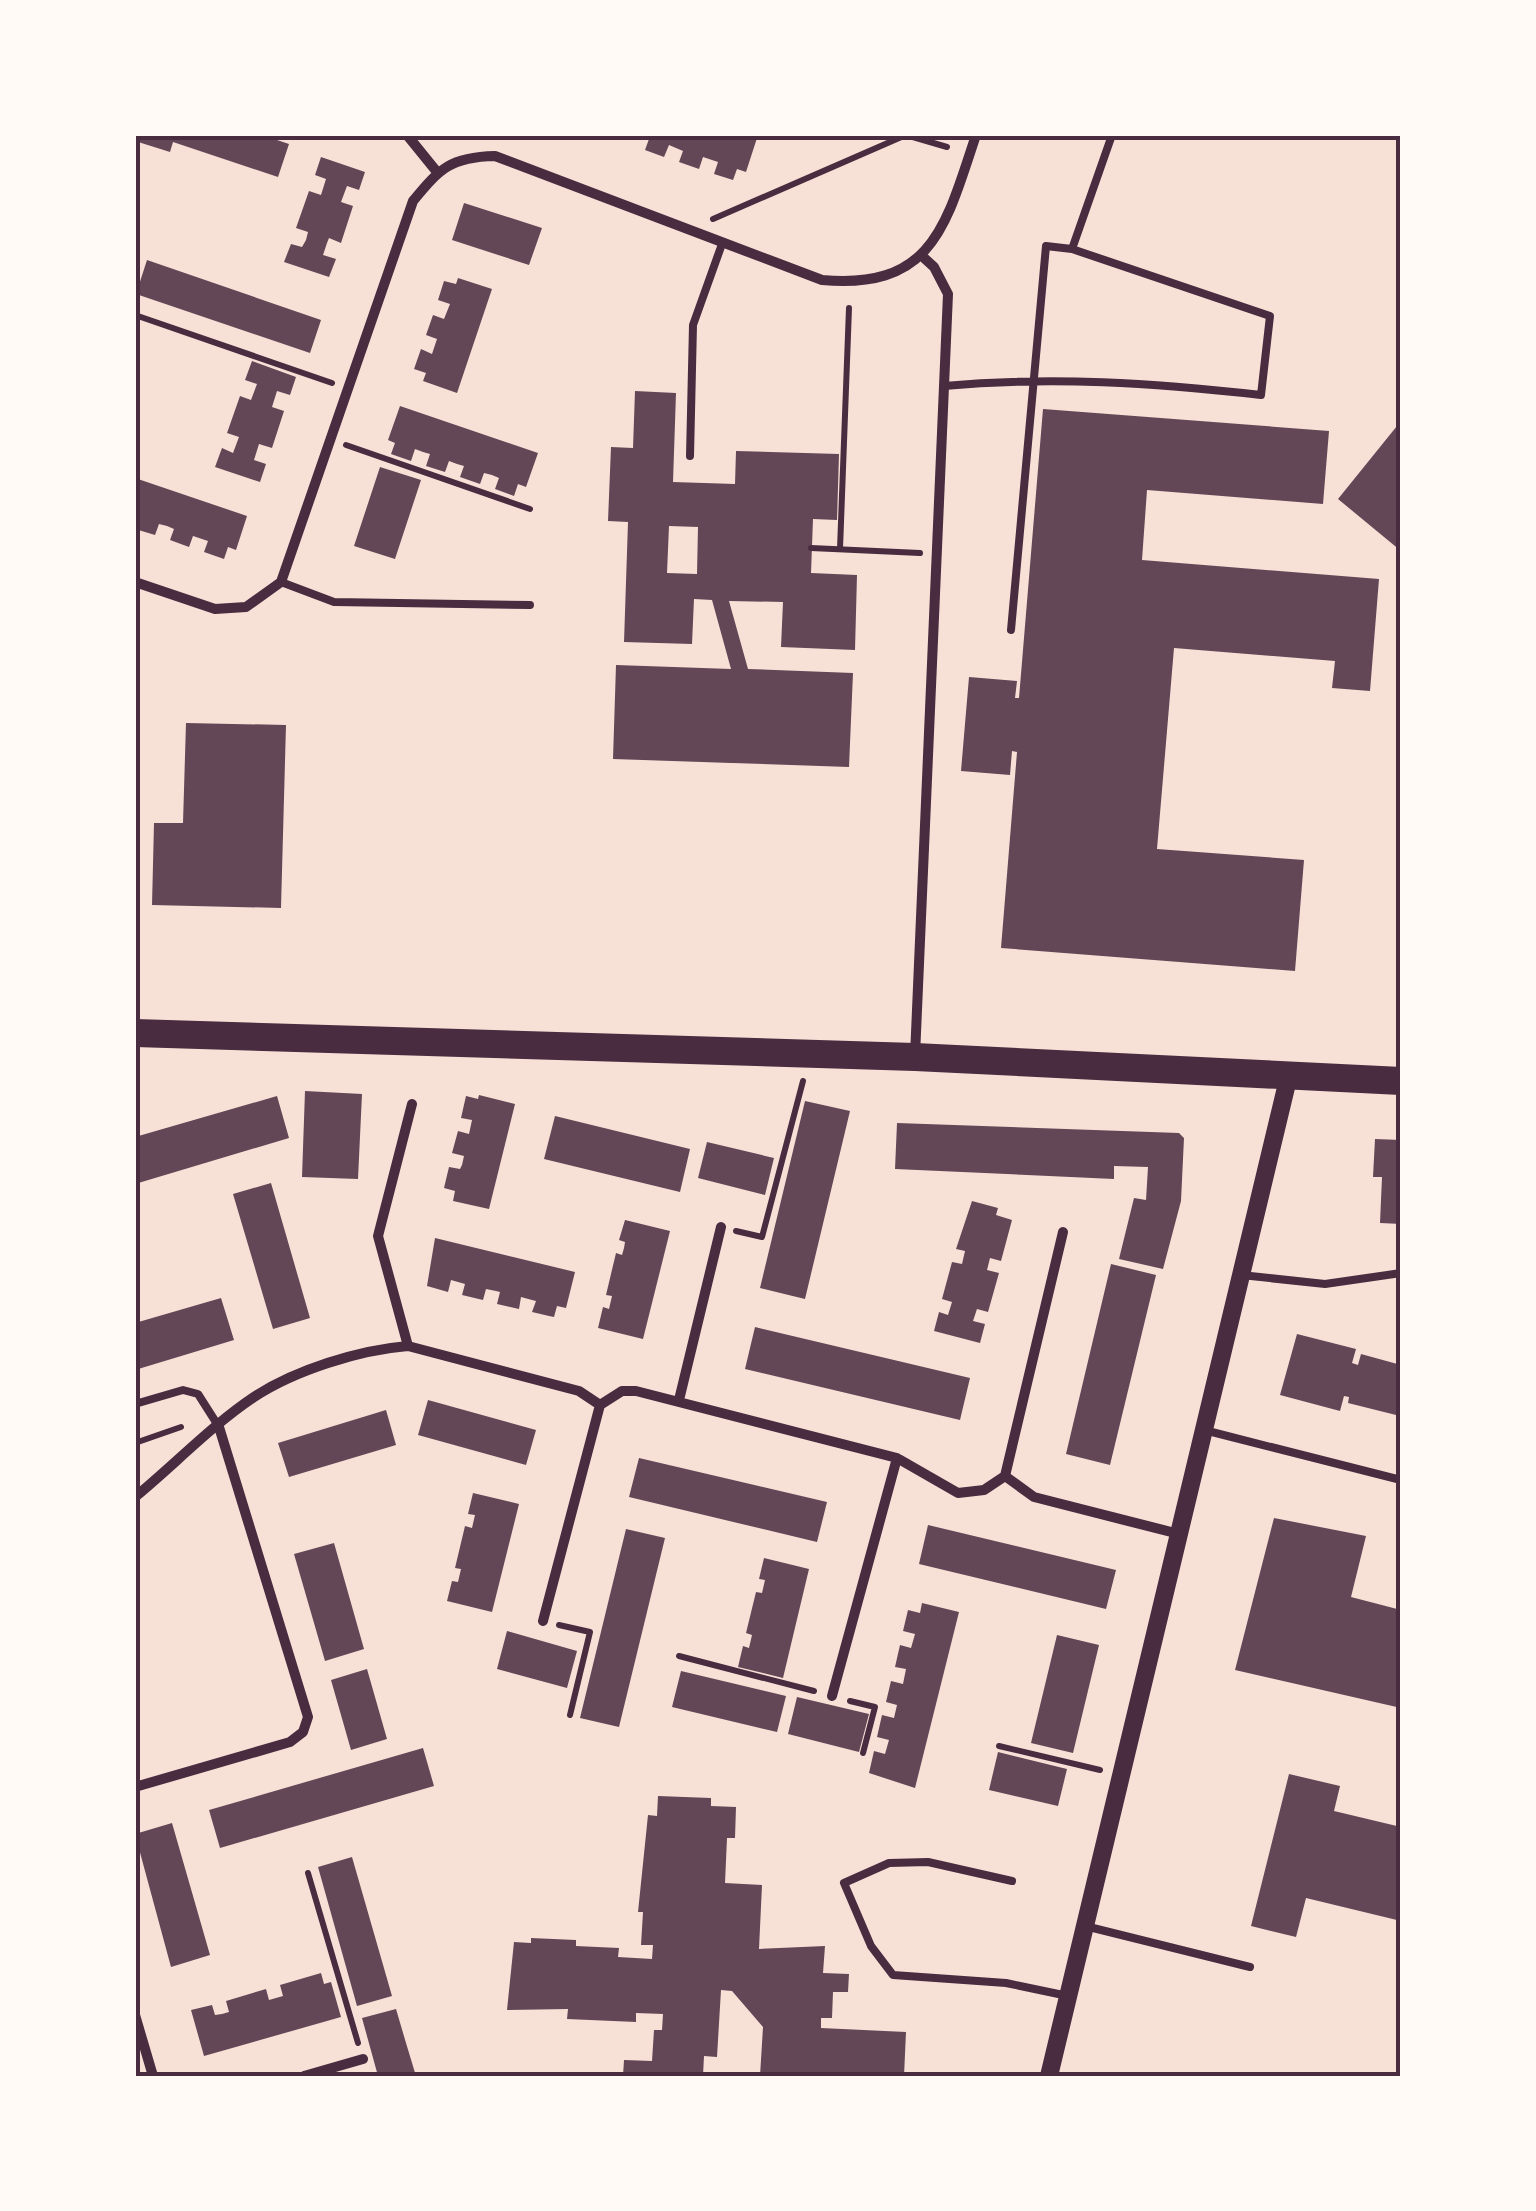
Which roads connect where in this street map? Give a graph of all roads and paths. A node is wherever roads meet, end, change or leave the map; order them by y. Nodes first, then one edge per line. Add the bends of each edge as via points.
1 (406, 135) edge
2 (906, 135) edge
3 (976, 135) edge
4 (1112, 135) edge
5 (947, 147) dead end
6 (437, 172) junction
7 (685, 230) junction
8 (722, 244) junction
9 (1072, 249) junction
10 (922, 256) junction
11 (849, 308) dead end
12 (135, 315) edge
13 (1035, 379) junction
14 (944, 386) junction
15 (348, 388) junction
16 (330, 440) junction
17 (690, 456) dead end
18 (530, 509) dead end
19 (812, 548) dead end
20 (840, 549) junction
21 (936, 554) junction
22 (135, 582) edge
23 (281, 582) junction
24 (530, 605) dead end
25 (1011, 630) dead end
26 (135, 1032) edge
27 (810, 1053) junction
28 (915, 1057) junction
29 (1289, 1075) junction
30 (1401, 1082) edge
31 (412, 1104) dead end
32 (721, 1227) joint
33 (1063, 1232) dead end
34 (1401, 1274) edge
35 (1242, 1276) junction
36 (408, 1346) junction
37 (679, 1400) junction
38 (135, 1404) edge
39 (600, 1405) junction
40 (219, 1427) junction
41 (1204, 1430) junction
42 (135, 1443) edge
43 (160, 1447) dead end
44 (898, 1458) junction
45 (1005, 1476) junction
46 (1401, 1480) edge
47 (135, 1497) edge
48 (1179, 1534) junction
49 (543, 1621) joint
50 (680, 1656) dead end
51 (832, 1696) junction
52 (570, 1715) dead end
53 (999, 1746) dead end
54 (864, 1754) dead end
55 (1121, 1775) junction
56 (135, 1788) edge
57 (308, 1873) dead end
58 (1012, 1881) dead end
59 (1085, 1926) junction
60 (1250, 1967) dead end
61 (1068, 1996) junction
62 (135, 2015) edge
63 (363, 2059) joint
64 (153, 2076) edge
65 (304, 2076) edge
66 (1049, 2076) edge

1 - 6 street
2 - 5 path
2 - 7 path
3 - 10 street via 941,229
4 - 9 lane
6 - 7 street via 463,157 495,156
6 - 15 street via 413,201
7 - 8 street
8 - 10 street via 822,280 852,283 895,275
8 - 17 lane via 693,325
9 - 13 lane via 1046,246
9 - 13 lane via 1270,316 1261,395
10 - 14 street via 948,294
11 - 20 path
12 - 15 path
13 - 14 lane
13 - 25 lane
14 - 21 street
15 - 16 street
16 - 18 path
16 - 23 street
19 - 20 path
20 - 21 path
21 - 28 street
22 - 23 street via 215,610 246,607
23 - 24 lane via 334,602
26 - 27 highway
27 - 28 highway
27 - 32 path via 762,1237
28 - 29 highway
29 - 30 highway
29 - 35 street
31 - 36 street via 378,1236
32 - 37 street
33 - 45 street
34 - 35 lane via 1325,1284
35 - 41 street
36 - 39 street via 578,1391
36 - 40 street via 284,1381
37 - 39 street via 622,1391
37 - 44 street
38 - 40 lane via 183,1390 198,1394
39 - 49 street
40 - 47 street
40 - 56 street via 308,1717 290,1742
41 - 46 lane
41 - 48 street
42 - 43 path via 186,1425
44 - 45 street via 958,1494 984,1490
44 - 51 street
45 - 48 street via 1034,1498
48 - 55 street
49 - 52 path via 590,1632
50 - 51 path
51 - 54 path via 876,1707
53 - 55 path
55 - 59 street
57 - 63 path
58 - 61 lane via 928,1862 889,1863 844,1884 871,1946 893,1975
59 - 60 lane
59 - 61 street
61 - 66 street
62 - 64 street
63 - 65 street

